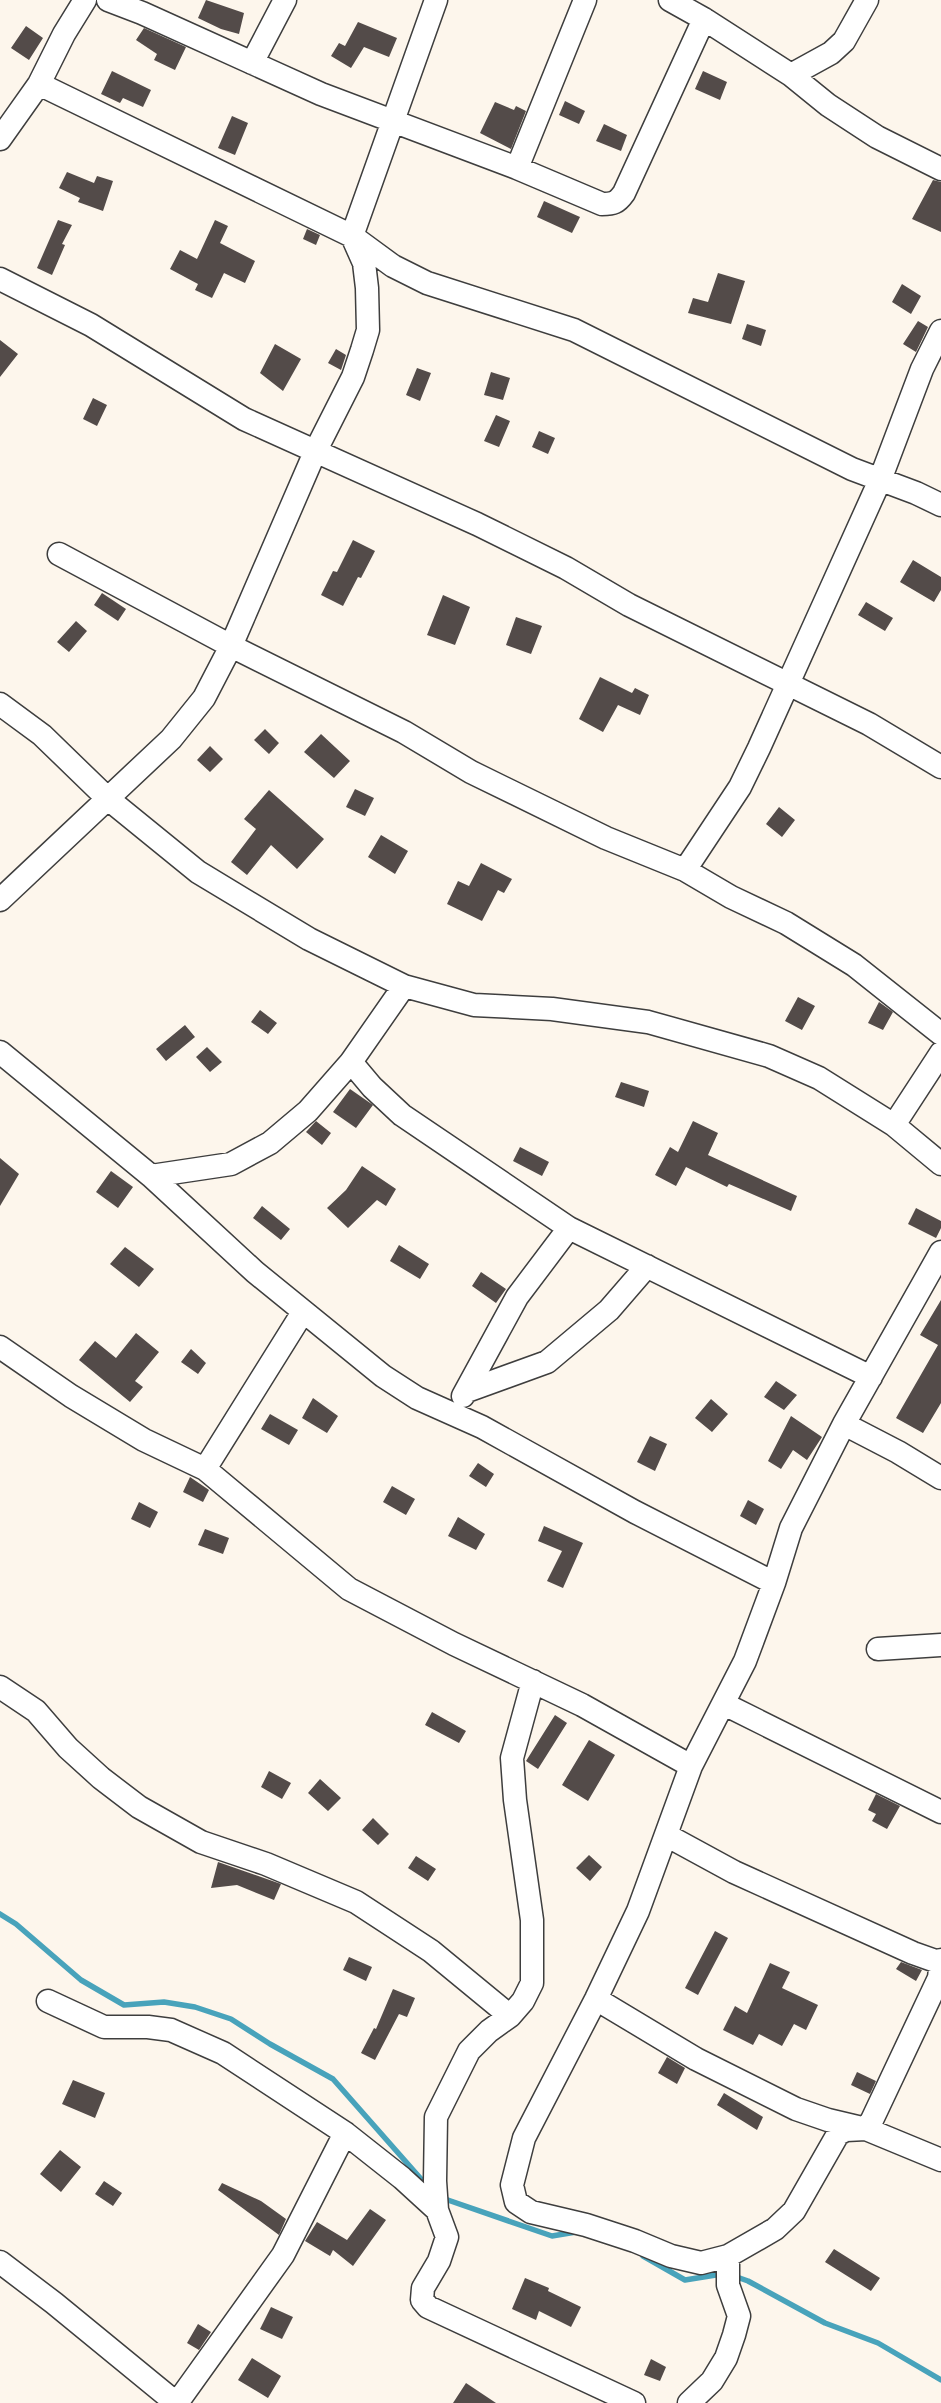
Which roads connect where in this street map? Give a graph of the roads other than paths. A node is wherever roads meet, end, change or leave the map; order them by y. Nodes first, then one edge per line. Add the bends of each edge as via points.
1 (85, 0) edge
2 (108, 0) edge
3 (285, 0) edge
4 (436, 0) edge
5 (585, 0) edge
6 (670, 0) edge
7 (867, 0) edge
8 (704, 19) junction
9 (252, 63) junction
10 (791, 75) junction
11 (40, 84) junction
12 (392, 120) junction
13 (0, 139) edge
14 (939, 164) edge
15 (517, 168) junction
16 (352, 236) junction
17 (0, 279) edge
18 (941, 331) edge
19 (315, 452) junction
20 (880, 480) junction
21 (941, 505) edge
22 (60, 554) dead end
23 (230, 646) junction
24 (788, 685) junction
25 (0, 704) edge
26 (941, 767) edge
27 (107, 798) junction
28 (684, 870) junction
29 (0, 900) edge
30 (404, 986) junction
31 (941, 1034) edge
32 (0, 1052) edge
33 (941, 1053) edge
34 (351, 1062) junction
35 (894, 1125) junction
36 (941, 1164) edge
37 (151, 1176) junction
38 (569, 1228) junction
39 (941, 1252) edge
40 (647, 1266) junction
41 (303, 1312) junction
42 (0, 1347) edge
43 (871, 1376) junction
44 (467, 1391) junction
45 (448, 1414) junction
46 (844, 1424) junction
47 (205, 1469) junction
48 (941, 1478) edge
49 (774, 1583) junction
50 (941, 1645) edge
51 (878, 1649) dead end
52 (533, 1681) junction
53 (0, 1687) edge
54 (724, 1704) junction
55 (691, 1766) junction
56 (941, 1812) edge
57 (666, 1835) junction
58 (941, 1962) edge
59 (596, 1998) junction
60 (48, 2001) dead end
61 (510, 2016) junction
62 (866, 2129) junction
63 (345, 2133) junction
64 (941, 2160) edge
65 (437, 2210) junction
66 (728, 2256) junction
67 (0, 2262) edge
68 (177, 2403) edge
69 (634, 2403) edge
70 (689, 2403) edge

1 - 11 street
2 - 9 street
3 - 9 street
4 - 12 street
5 - 15 street
6 - 8 street
7 - 10 street via 844,41 831,53
8 - 10 street
8 - 15 street via 619,201 602,204 589,200
9 - 12 street via 321,94
10 - 14 street via 828,105 877,137
11 - 13 street
11 - 16 street
12 - 15 street
12 - 16 street
16 - 19 street via 364,263 368,330 353,377
16 - 20 street via 393,266 427,283 574,330
17 - 19 street via 91,325 244,419
18 - 20 street via 922,369
19 - 23 street
19 - 24 street via 477,524
20 - 21 street
20 - 24 street
22 - 23 street
23 - 27 street via 204,698 171,739
23 - 28 street via 396,728 471,772 564,819
24 - 26 street via 869,724
24 - 28 street via 740,787
25 - 27 street via 42,736
27 - 29 street
27 - 30 street via 198,872 309,939
28 - 31 street via 786,924 854,965
30 - 34 street
30 - 35 street via 474,1005 552,1009 648,1022 724,1042 769,1056 819,1078
32 - 37 street
33 - 35 street
34 - 37 street via 308,1111 270,1143 231,1164
34 - 38 street via 402,1114
35 - 36 street
37 - 41 street
38 - 40 street
38 - 44 street via 517,1298
39 - 43 street
40 - 43 street
40 - 44 street via 609,1310 548,1362
41 - 45 street via 383,1376
41 - 47 street
42 - 47 street via 71,1396 144,1440
43 - 46 street
44 - 45 street
45 - 49 street via 482,1427 635,1512
46 - 48 street
46 - 49 street via 791,1528
47 - 52 street via 349,1589
49 - 54 street via 745,1661
50 - 51 street
52 - 55 street
52 - 61 street via 512,1758 532,1920 534,1968 532,1984
53 - 61 street via 36,1711 100,1778 139,1807 201,1842 266,1864 356,1902 431,1951
54 - 55 street
54 - 56 street
55 - 57 street
57 - 58 street via 734,1872 912,1953
57 - 59 street via 638,1911
58 - 62 street via 939,1978
59 - 62 street via 696,2058 796,2109
59 - 66 street via 524,2138 512,2185 516,2202 531,2212 613,2233 671,2256 701,2263
60 - 63 street via 104,2026 171,2030 223,2053
61 - 65 street via 469,2051 436,2116 434,2173
62 - 64 street
62 - 66 street via 846,2130 838,2134 794,2211 774,2229
63 - 65 street
63 - 68 street via 283,2255
65 - 69 street via 447,2237 439,2261 423,2288 422,2300 428,2307
66 - 70 street via 728,2285 739,2316 734,2335 726,2358 712,2381
67 - 68 street

